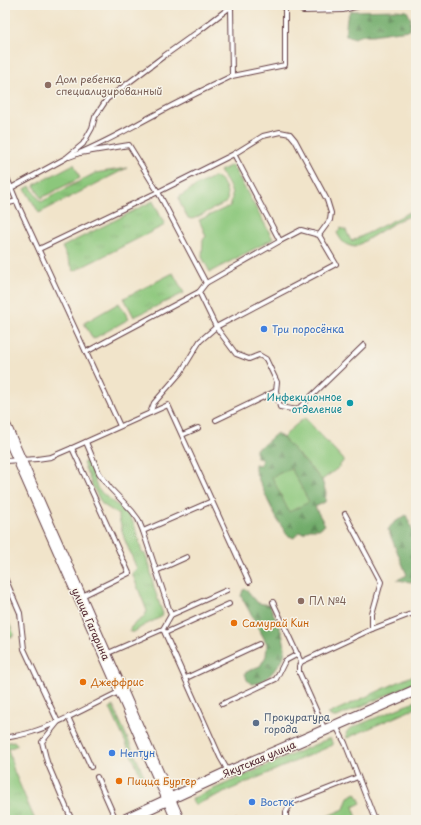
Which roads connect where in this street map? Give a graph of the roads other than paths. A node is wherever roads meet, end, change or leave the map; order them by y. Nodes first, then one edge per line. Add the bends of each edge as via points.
1 (232, 5) edge
2 (285, 5) edge
3 (293, 5) edge
4 (364, 5) edge
5 (232, 76) junction
6 (80, 153) junction
7 (234, 154) junction
8 (66, 158) junction
9 (5, 173) edge
10 (11, 188) junction
11 (158, 192) junction
12 (17, 201) junction
13 (5, 204) edge
14 (319, 235) junction
15 (280, 240) junction
16 (39, 249) junction
17 (206, 283) junction
18 (199, 292) junction
19 (216, 326) junction
20 (364, 345) dead end
21 (86, 352) junction
22 (276, 391) junction
23 (150, 413) junction
24 (216, 420) dead end
25 (120, 426) junction
26 (5, 427) edge
27 (198, 428) dead end
28 (182, 436) junction
29 (86, 442) junction
30 (72, 448) junction
31 (19, 460) junction
32 (5, 461) edge
33 (212, 501) junction
34 (345, 514) dead end
35 (143, 531) junction
36 (187, 557) dead end
37 (156, 571) junction
38 (5, 578) edge
39 (249, 582) dead end
40 (227, 590) dead end
41 (80, 597) junction
42 (273, 602) dead end
43 (229, 604) dead end
44 (416, 612) edge
45 (171, 615) junction
46 (372, 629) junction
47 (164, 631) junction
48 (259, 644) dead end
49 (298, 654) junction
50 (105, 655) junction
51 (301, 662) junction
52 (186, 678) junction
53 (416, 690) edge
54 (121, 692) junction
55 (222, 704) dead end
56 (68, 717) junction
57 (58, 722) junction
58 (336, 725) junction
59 (325, 730) junction
60 (5, 738) edge
61 (90, 767) dead end
62 (228, 772) junction
63 (97, 776) dead end
64 (358, 777) junction
65 (169, 799) junction
66 (70, 816) dead end
67 (116, 820) edge
68 (124, 820) edge
69 (178, 820) edge
70 (286, 820) edge
71 (375, 820) edge

1 - 5 lane
1 - 8 lane via 107,99 95,117 83,144
2 - 5 lane via 285,65
3 - 4 lane via 302,11 343,10
5 - 6 lane
6 - 8 lane
6 - 11 lane via 129,145
7 - 11 lane
7 - 14 lane via 263,136 280,132 290,134 323,193 331,213 330,220
7 - 15 lane
8 - 10 lane
9 - 10 lane
10 - 12 lane
11 - 16 lane
11 - 17 lane
12 - 13 lane
12 - 16 lane
14 - 15 lane via 301,230
14 - 19 lane via 336,264
15 - 17 lane
16 - 21 lane
17 - 18 lane
18 - 19 lane
18 - 21 lane
19 - 22 lane via 236,354 249,360 259,355 266,359 277,382
19 - 23 lane via 200,341 181,372 154,403
20 - 22 lane via 297,410 280,407
21 - 25 lane
22 - 24 lane
23 - 25 lane
23 - 28 lane via 168,405
25 - 29 lane
26 - 31 main road, улица Гагарина
27 - 28 lane
28 - 33 lane
29 - 30 lane
29 - 35 lane via 99,473 135,515
30 - 31 lane via 44,458
30 - 41 lane via 129,573
31 - 32 lane
31 - 41 main road, улица Гагарина
33 - 35 lane
33 - 39 lane
34 - 46 lane via 381,582 372,614
35 - 37 lane
36 - 37 lane
37 - 45 lane
38 - 57 lane via 20,613 24,649
40 - 45 lane
41 - 50 main road, улица Гагарина
42 - 49 lane
43 - 47 lane
44 - 46 lane
45 - 47 lane
46 - 51 lane
47 - 50 lane
47 - 52 lane
48 - 52 lane
49 - 51 lane
49 - 55 lane via 285,661 276,679
50 - 54 main road, улица Гагарина
51 - 59 lane via 299,672
52 - 62 lane
53 - 58 street, Якутская улица
54 - 56 lane
54 - 65 main road, улица Гагарина
56 - 57 lane
56 - 61 lane
57 - 60 lane via 32,732
57 - 66 lane via 42,742 47,762
58 - 59 street, Якутская улица
58 - 64 lane
59 - 62 street, Якутская улица
62 - 65 street, Якутская улица
63 - 67 lane
64 - 70 lane via 291,804 286,812
64 - 71 lane
65 - 68 street, Якутская улица
65 - 69 main road, улица Гагарина

